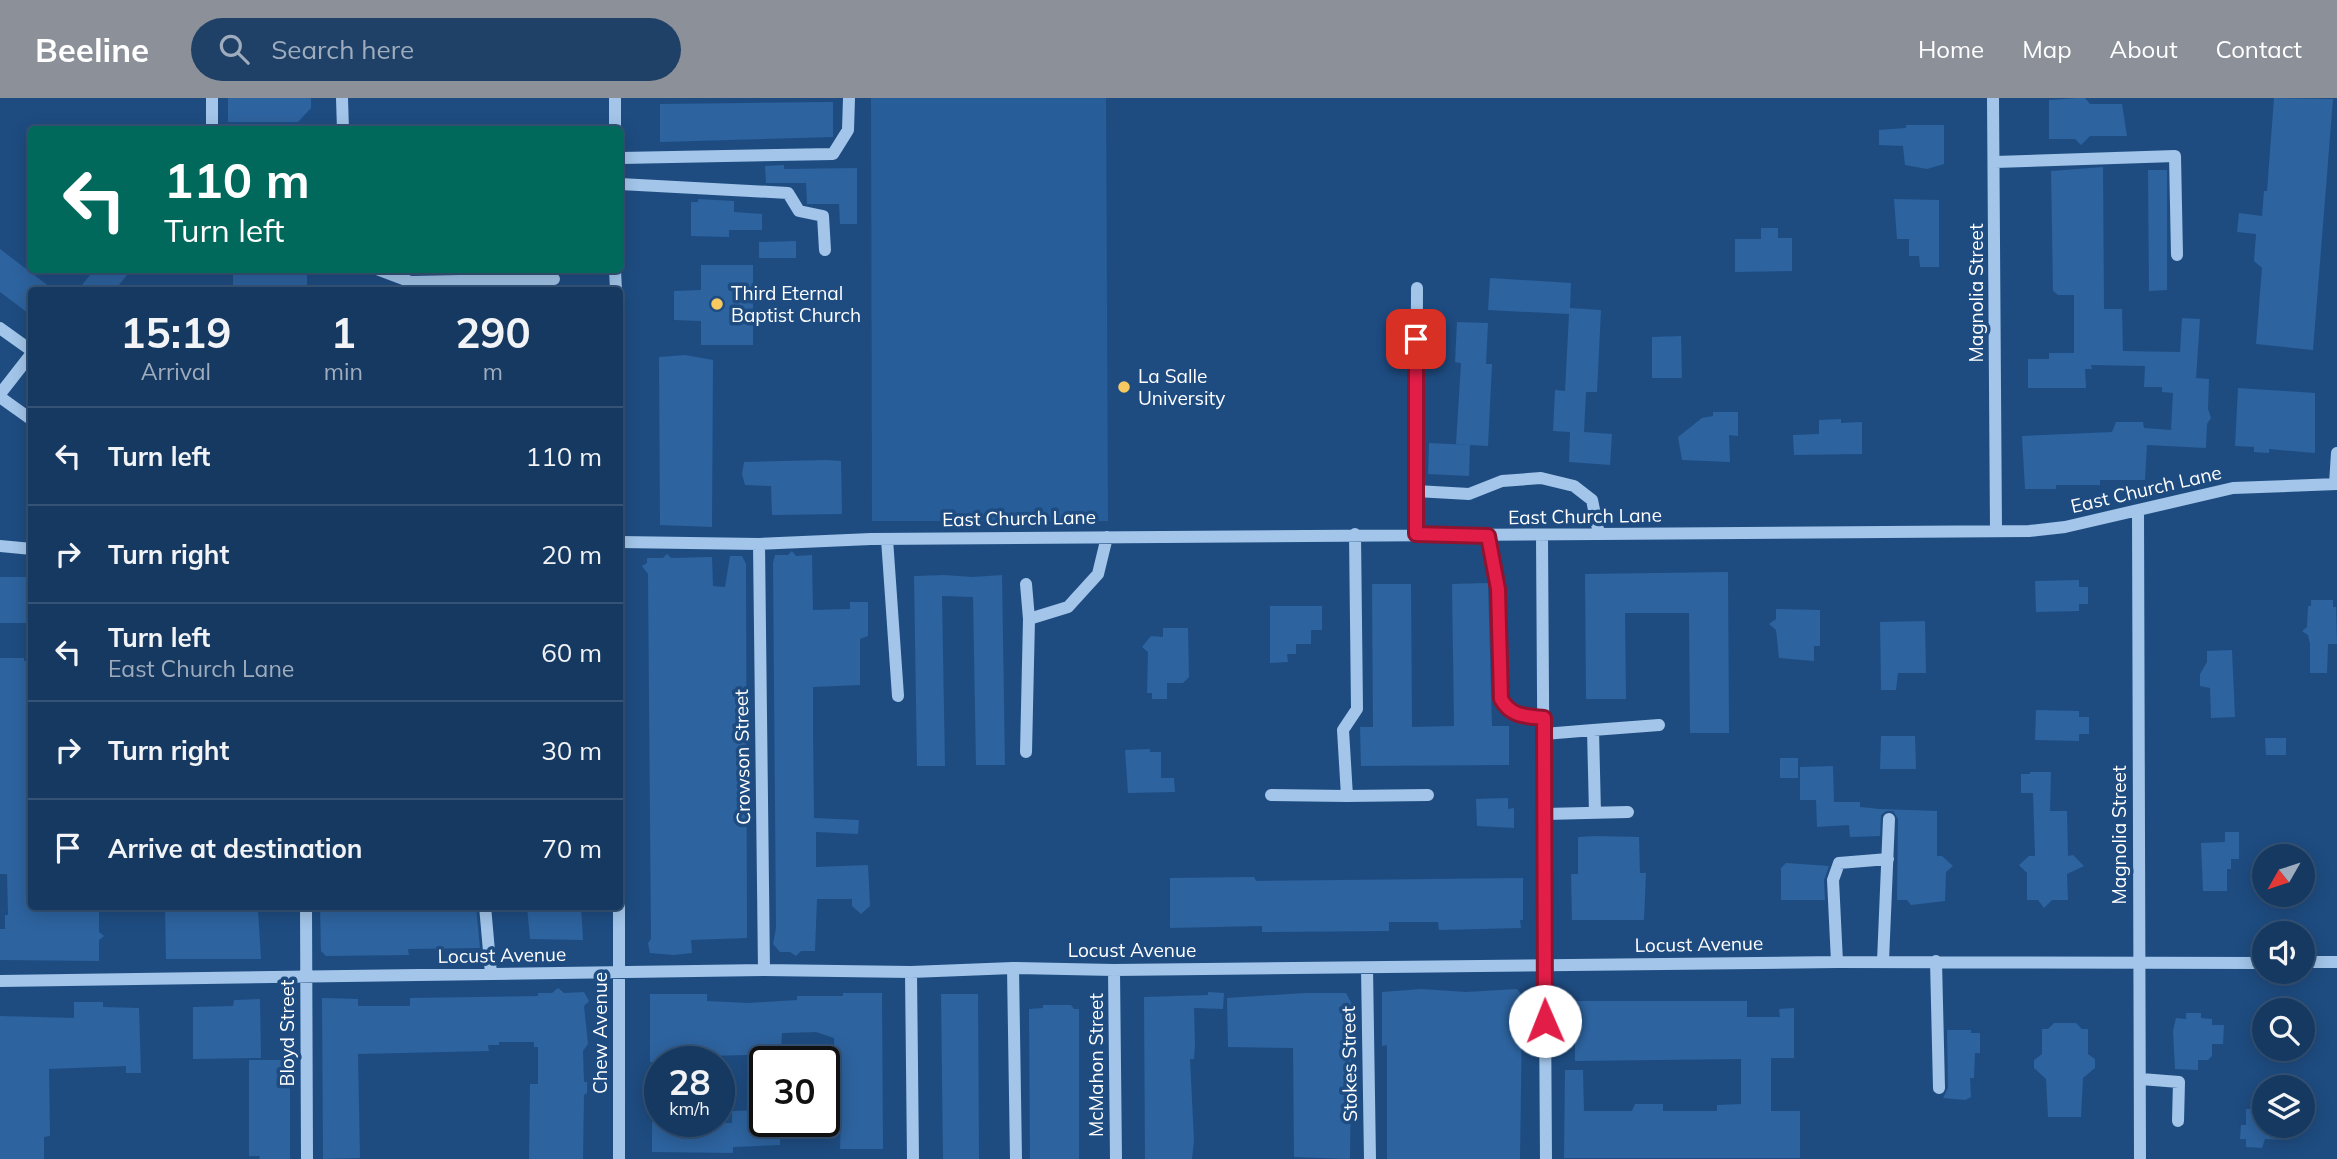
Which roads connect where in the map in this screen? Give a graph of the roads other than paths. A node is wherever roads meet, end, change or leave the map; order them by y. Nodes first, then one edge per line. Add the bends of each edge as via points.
1 (212, 98) edge
2 (342, 98) edge
3 (615, 98) edge
4 (849, 98) edge
5 (1993, 98) edge
6 (212, 126) edge
7 (343, 126) edge
8 (615, 126) edge
9 (623, 158) edge
10 (1995, 162) junction
11 (623, 184) edge
12 (825, 250) dead end
13 (2177, 255) dead end
14 (385, 273) edge
15 (554, 279) dead end
16 (411, 286) edge
17 (1417, 288) dead end
18 (0, 328) edge
19 (28, 349) edge
20 (28, 358) edge
21 (0, 396) edge
22 (28, 417) edge
23 (2337, 453) edge
24 (2336, 484) edge
25 (1416, 491) junction
26 (2138, 511) junction
27 (1996, 531) junction
28 (1355, 534) junction
29 (1416, 534) junction
30 (1599, 534) junction
31 (1488, 536) junction
32 (1542, 536) junction
33 (1107, 537) junction
34 (887, 539) junction
35 (623, 542) edge
36 (759, 544) junction
37 (0, 546) edge
38 (28, 549) edge
39 (1026, 584) dead end
40 (1029, 619) junction
41 (898, 696) dead end
42 (1544, 718) junction
43 (1660, 725) dead end
44 (1593, 730) junction
45 (1544, 734) junction
46 (1026, 752) dead end
47 (1271, 795) dead end
48 (1429, 795) dead end
49 (1347, 796) junction
50 (1628, 811) dead end
51 (1595, 813) junction
52 (1545, 814) junction
53 (1889, 819) dead end
54 (1888, 859) junction
55 (306, 910) edge
56 (485, 910) edge
57 (619, 910) edge
58 (1883, 961) junction
59 (1936, 961) junction
60 (2337, 961) edge
61 (1837, 962) junction
62 (2315, 962) edge
63 (2252, 963) edge
64 (2138, 965) junction
65 (1544, 966) junction
66 (1013, 968) junction
67 (1367, 968) junction
68 (764, 970) junction
69 (1114, 970) junction
70 (619, 972) junction
71 (911, 972) junction
72 (491, 974) junction
73 (306, 978) junction
74 (0, 981) edge
75 (2141, 1079) junction
76 (1939, 1088) dead end
77 (2178, 1121) dead end
78 (307, 1159) edge
79 (619, 1159) edge
80 (913, 1159) edge
81 (1016, 1159) edge
82 (1116, 1159) edge
83 (1370, 1159) edge
84 (1546, 1159) edge
85 (2140, 1159) edge

1 - 6 street
2 - 7 street
3 - 8 street
4 - 9 street via 848,130 833,154
5 - 10 street, Magnolia Street
10 - 13 street via 2175,156
10 - 27 street, Magnolia Street
11 - 12 street via 788,193 799,211 823,216
14 - 16 street
15 - 16 street
17 - 25 street
18 - 19 street
20 - 21 street
21 - 22 street
23 - 24 street
24 - 26 street, East Church Lane via 2233,488
25 - 29 street
25 - 30 street via 1469,494 1502,481 1541,478 1574,486 1592,500
26 - 27 street, East Church Lane via 2050,530
26 - 64 street, Magnolia Street
27 - 30 street, East Church Lane
28 - 29 street, East Church Lane
28 - 33 street, East Church Lane
28 - 49 street via 1357,709 1343,730
29 - 31 street, East Church Lane
30 - 32 street, East Church Lane
31 - 32 street, East Church Lane
31 - 42 street via 1498,589 1501,699 1507,710 1518,715
32 - 42 street
33 - 34 street, East Church Lane
33 - 40 street via 1098,574 1068,607
34 - 36 street, East Church Lane
34 - 41 street
35 - 36 street, East Church Lane
36 - 68 street, Crowson Street
37 - 38 street
39 - 40 street
40 - 46 street
42 - 45 street
43 - 44 street
44 - 45 street
44 - 51 street
45 - 52 street
47 - 49 street
48 - 49 street
50 - 51 street
51 - 52 street
52 - 65 street
53 - 54 street
54 - 58 street
54 - 61 street via 1839,863 1833,880
55 - 73 street, Bloyd Street
56 - 72 street
57 - 70 street, Chew Avenue
58 - 59 street, Locust Avenue
58 - 61 street, Locust Avenue
59 - 64 street, Locust Avenue
59 - 76 street
60 - 62 street
61 - 65 street, Locust Avenue
63 - 64 street, Locust Avenue
64 - 75 street, Magnolia Street
65 - 67 street, Locust Avenue
65 - 84 street
66 - 69 street, Locust Avenue
66 - 71 street, Locust Avenue
66 - 81 street
67 - 69 street, Locust Avenue
67 - 83 street, Stokes Street
68 - 70 street, Locust Avenue
68 - 71 street, Locust Avenue
69 - 82 street, McMahon Street
70 - 72 street, Locust Avenue
70 - 79 street, Chew Avenue
71 - 80 street
72 - 73 street, Locust Avenue
73 - 74 street, Locust Avenue
73 - 78 street, Bloyd Street
75 - 77 street via 2179,1082
75 - 85 street, Magnolia Street

